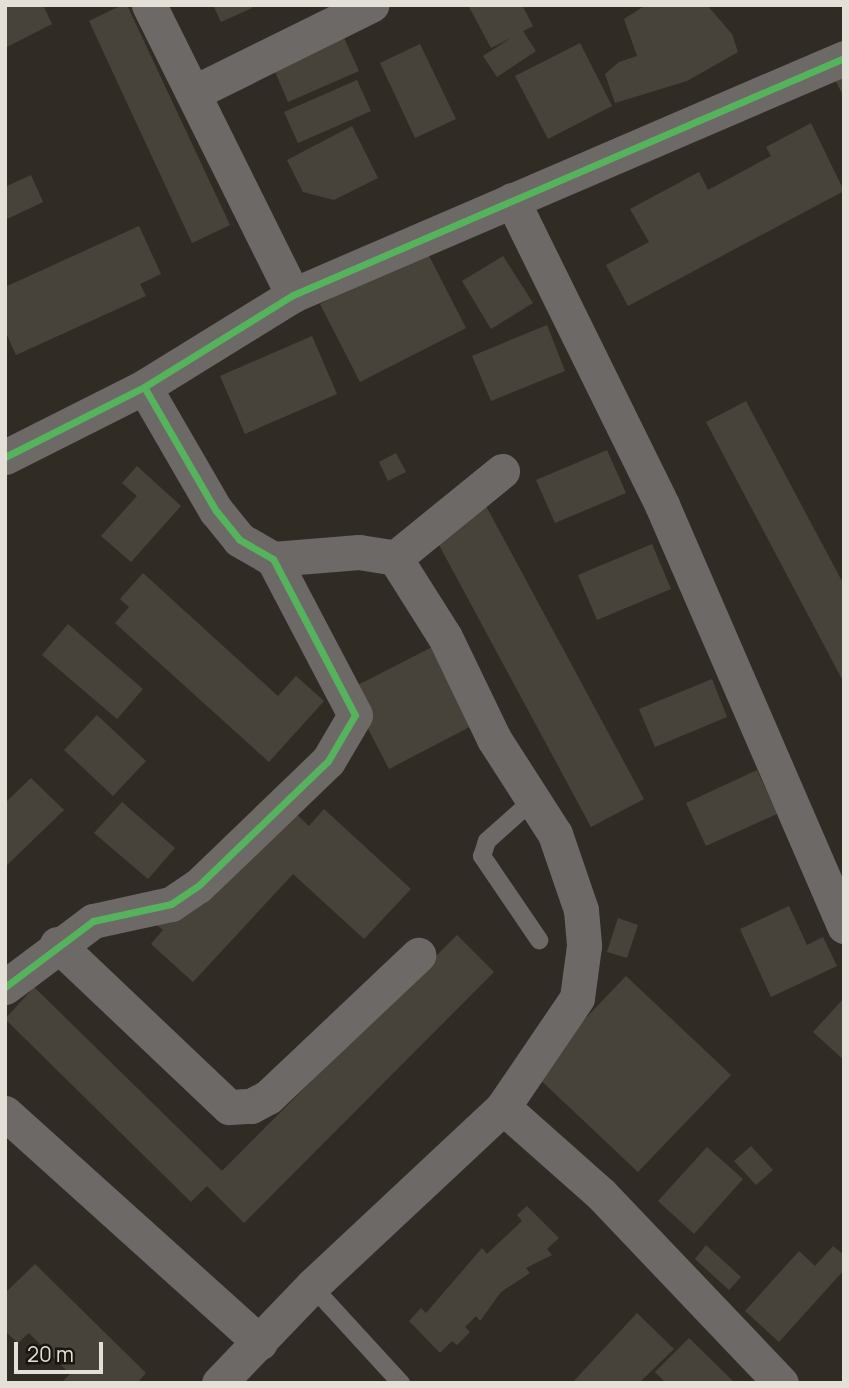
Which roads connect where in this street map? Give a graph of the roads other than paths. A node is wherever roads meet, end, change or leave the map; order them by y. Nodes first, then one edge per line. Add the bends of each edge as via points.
1 (149, 5) edge
2 (371, 5) edge
3 (844, 58) edge
4 (193, 93) junction
5 (512, 200) junction
6 (293, 295) junction
7 (145, 387) junction
8 (5, 457) edge
9 (502, 471) dead end
10 (395, 558) junction
11 (273, 559) junction
12 (533, 800) junction
13 (844, 926) edge
14 (539, 940) dead end
15 (57, 944) junction
16 (418, 955) dead end
17 (5, 987) edge
18 (503, 1107) junction
19 (5, 1113) edge
20 (312, 1286) junction
21 (260, 1343) junction
22 (219, 1383) edge
23 (401, 1383) edge
24 (781, 1383) edge

1 - 4 street
2 - 4 street
3 - 5 street
4 - 6 street
5 - 6 street
5 - 13 street via 662,505
6 - 7 street
7 - 8 street
7 - 11 street via 216,511 239,538
9 - 10 street
10 - 11 street via 359,552
10 - 12 street via 445,638 494,739
11 - 15 street via 347,695 355,715 346,736 328,761 198,886 171,904 93,921
12 - 14 lane via 487,841 482,856
12 - 18 street via 555,834 581,910 584,946 577,998
15 - 16 street via 229,1107 251,1106 268,1097
15 - 17 street
18 - 20 street
18 - 24 street via 601,1194
19 - 21 street
20 - 21 street
20 - 23 lane
21 - 22 street

